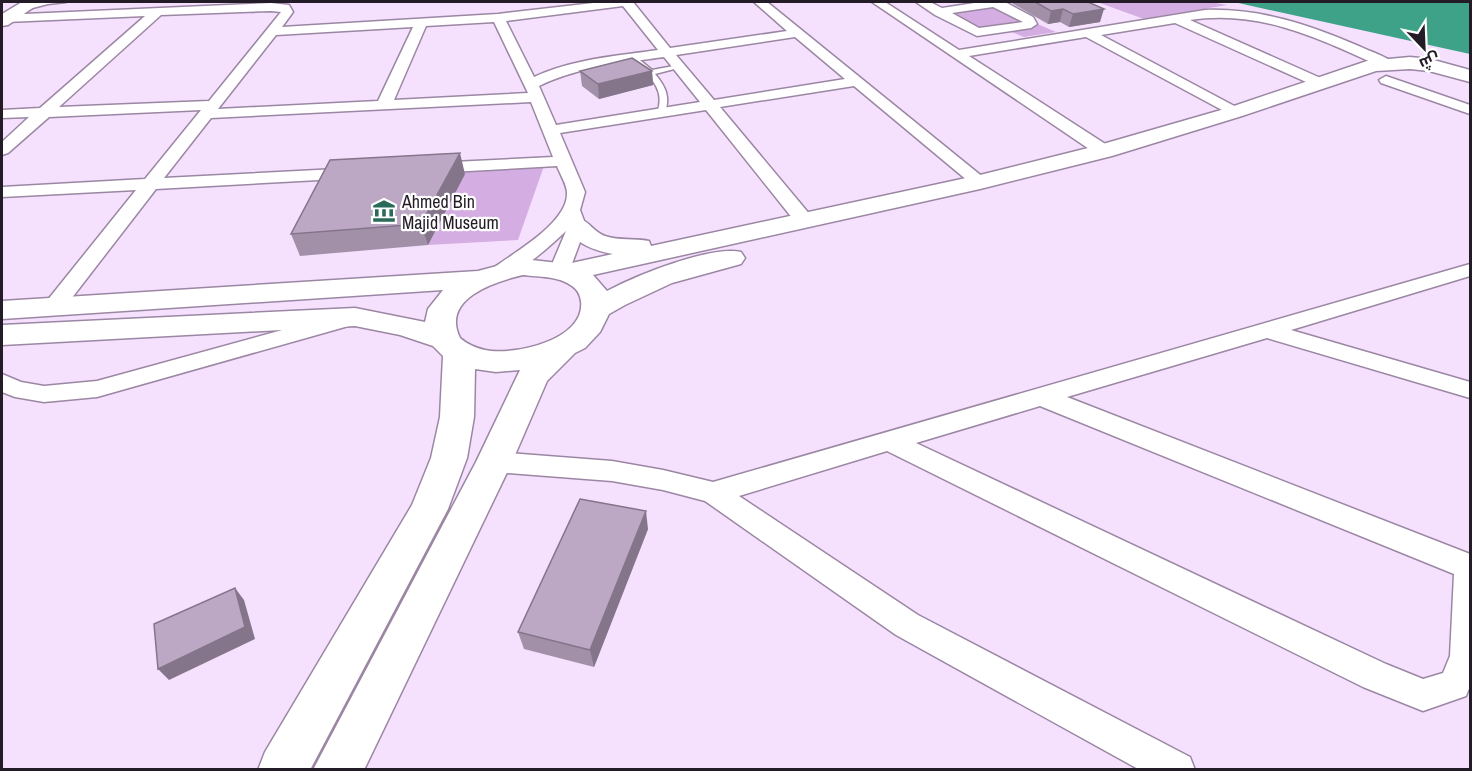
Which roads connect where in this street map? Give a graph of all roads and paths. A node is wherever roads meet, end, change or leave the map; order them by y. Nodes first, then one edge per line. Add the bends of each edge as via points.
1 (47, 2) edge
2 (63, 2) edge
3 (627, 2) edge
4 (760, 2) edge
5 (878, 2) edge
6 (922, 2) edge
7 (997, 2) edge
8 (289, 5) edge
9 (12, 9) edge
10 (157, 12) junction
11 (939, 12) junction
12 (498, 18) junction
13 (1177, 19) junction
14 (421, 22) junction
15 (274, 31) junction
16 (798, 33) junction
17 (1088, 33) junction
18 (665, 51) junction
19 (957, 54) junction
20 (633, 57) junction
21 (679, 67) junction
22 (1387, 72) junction
23 (649, 73) junction
24 (1470, 78) edge
25 (857, 81) junction
26 (1319, 90) junction
27 (534, 91) junction
28 (384, 105) junction
29 (711, 105) junction
30 (210, 109) junction
31 (1470, 110) edge
32 (47, 112) junction
33 (1235, 112) junction
34 (661, 113) junction
35 (2, 114) edge
36 (552, 130) junction
37 (2, 150) edge
38 (1104, 151) junction
39 (564, 161) junction
40 (411, 170) edge
41 (375, 172) edge
42 (980, 182) junction
43 (152, 185) junction
44 (2, 192) edge
45 (574, 219) junction
46 (804, 220) junction
47 (677, 247) junction
48 (1470, 270) edge
49 (564, 271) junction
50 (491, 274) junction
51 (53, 307) junction
52 (599, 308) junction
53 (2, 310) edge
54 (355, 316) junction
55 (1266, 330) junction
56 (2, 335) edge
57 (451, 346) junction
58 (561, 350) junction
59 (2, 382) edge
60 (1470, 390) edge
61 (1042, 397) junction
62 (891, 442) junction
63 (494, 462) junction
64 (713, 494) junction
65 (1470, 567) edge
66 (283, 770) edge
67 (338, 770) edge
68 (1177, 770) edge

1 - 2 lane
1 - 9 lane
3 - 12 street
3 - 18 street
4 - 16 street
5 - 19 street
6 - 11 street
7 - 11 street
7 - 11 street via 1031,24 977,32
8 - 10 street
8 - 15 street via 287,15
9 - 10 street
10 - 32 street
12 - 14 street
12 - 27 street
13 - 17 street
13 - 22 street via 1220,12 1262,15 1304,28
13 - 26 street
14 - 15 street
14 - 28 street
15 - 30 street
16 - 18 street
16 - 25 street
17 - 19 street
17 - 33 street
18 - 20 street
18 - 21 street
19 - 38 street
20 - 23 lane
20 - 27 street via 565,70
21 - 23 lane
21 - 29 street
22 - 24 street
22 - 26 street
22 - 31 street
23 - 34 lane via 664,90
25 - 29 street
25 - 42 street
26 - 33 street
26 - 52 street via 1072,182 700,264 622,293
27 - 28 street
27 - 36 street
28 - 30 street
29 - 34 street
29 - 46 street
30 - 32 street
30 - 43 street
32 - 35 street
32 - 37 street
33 - 38 street
34 - 36 street
36 - 39 street
38 - 42 street
39 - 40 street
39 - 45 street via 576,192
41 - 43 street
42 - 46 street
43 - 44 street
43 - 51 street
45 - 47 street via 586,238 596,243
45 - 49 street
45 - 50 street
46 - 47 street
47 - 49 street
48 - 55 street
49 - 50 street via 523,267
49 - 52 street via 590,284
50 - 51 street
50 - 57 street via 458,291 444,306 439,323
51 - 53 street
52 - 58 street via 593,323
54 - 56 street
54 - 57 street via 406,326
54 - 59 street via 97,389 44,394 15,389
55 - 60 street
55 - 61 street
57 - 58 street via 480,360 507,362
57 - 66 street via 457,417 449,458 429,509
58 - 63 street via 533,376
61 - 62 street
61 - 65 street
62 - 64 street
62 - 65 street via 1375,676 1423,695 1454,685 1466,656
63 - 64 street via 612,471
63 - 67 street
64 - 68 street via 907,625

